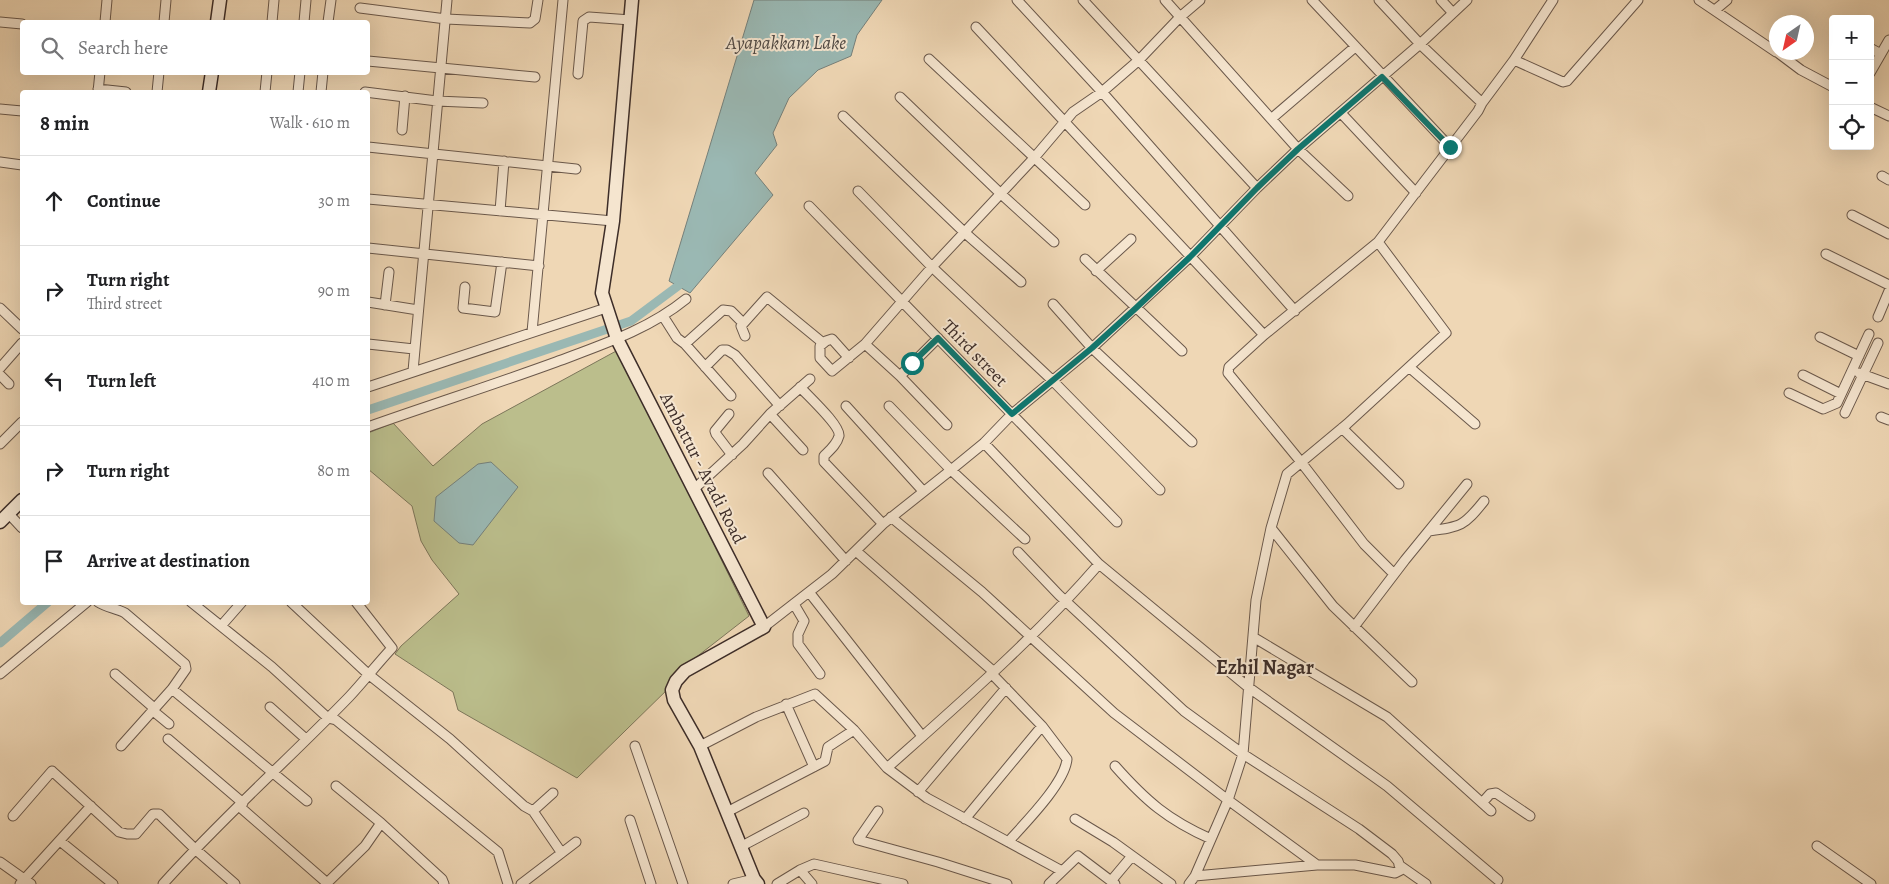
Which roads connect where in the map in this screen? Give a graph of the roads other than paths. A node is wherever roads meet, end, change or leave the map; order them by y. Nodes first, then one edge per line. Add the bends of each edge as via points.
1 (107, 0) edge
2 (166, 0) edge
3 (220, 0) edge
4 (274, 0) edge
5 (306, 0) edge
6 (330, 0) edge
7 (448, 0) edge
8 (538, 0) edge
9 (563, 0) edge
10 (632, 0) edge
11 (1017, 0) edge
12 (1083, 0) edge
13 (1165, 0) edge
14 (1200, 0) edge
15 (1312, 0) edge
16 (1379, 0) edge
17 (1441, 0) edge
18 (1467, 0) edge
19 (1553, 0) edge
20 (1638, 0) edge
21 (1699, 0) edge
22 (1727, 0) edge
23 (360, 8) dead end
24 (1715, 10) junction
25 (1453, 13) junction
26 (1180, 17) junction
27 (446, 19) junction
28 (105, 20) edge
29 (164, 20) edge
30 (217, 20) edge
31 (272, 20) edge
32 (304, 20) edge
33 (328, 20) edge
34 (631, 20) junction
35 (0, 22) edge
36 (20, 24) edge
37 (976, 27) dead end
38 (1889, 40) edge
39 (1420, 44) junction
40 (1355, 47) junction
41 (1769, 47) edge
42 (1874, 50) edge
43 (1881, 54) junction
44 (929, 59) dead end
45 (1139, 60) junction
46 (1514, 60) junction
47 (1788, 60) edge
48 (370, 61) edge
49 (1874, 66) edge
50 (441, 67) junction
51 (578, 74) dead end
52 (100, 75) edge
53 (159, 75) edge
54 (212, 75) edge
55 (267, 75) edge
56 (300, 75) edge
57 (323, 75) edge
58 (535, 77) dead end
59 (1382, 77) junction
60 (1829, 85) edge
61 (98, 90) edge
62 (156, 90) edge
63 (209, 90) edge
64 (265, 90) edge
65 (298, 90) edge
66 (321, 90) edge
67 (370, 92) edge
68 (1102, 92) junction
69 (405, 96) junction
70 (900, 97) dead end
71 (437, 101) junction
72 (484, 103) dead end
73 (1482, 103) junction
74 (0, 109) edge
75 (1874, 109) edge
76 (20, 111) edge
77 (1341, 113) junction
78 (843, 116) dead end
79 (1889, 116) edge
80 (1271, 119) junction
81 (1064, 122) junction
82 (402, 130) dead end
83 (1450, 147) junction
84 (370, 148) edge
85 (1298, 149) junction
86 (432, 153) junction
87 (1034, 158) junction
88 (504, 161) junction
89 (0, 162) edge
90 (20, 164) edge
91 (548, 166) junction
92 (576, 169) dead end
93 (1257, 188) junction
94 (858, 191) dead end
95 (1416, 193) junction
96 (1001, 194) junction
97 (1348, 196) dead end
98 (370, 199) edge
99 (427, 204) junction
100 (1085, 205) dead end
101 (809, 206) dead end
102 (500, 211) junction
103 (543, 215) junction
104 (1852, 215) dead end
105 (613, 221) junction
106 (1221, 227) junction
107 (964, 232) junction
108 (1889, 234) edge
109 (1131, 239) dead end
110 (1054, 242) dead end
111 (1378, 242) junction
112 (370, 248) edge
113 (423, 254) junction
114 (1826, 254) dead end
115 (1190, 257) junction
116 (1085, 259) dead end
117 (502, 262) junction
118 (539, 266) junction
119 (932, 267) junction
120 (1096, 271) junction
121 (390, 272) dead end
122 (1020, 282) dead end
123 (1889, 285) edge
124 (464, 287) dead end
125 (1889, 291) edge
126 (686, 299) dead end
127 (370, 302) edge
128 (902, 302) junction
129 (1053, 304) dead end
130 (385, 305) junction
131 (0, 308) edge
132 (1136, 308) junction
133 (418, 310) junction
134 (1295, 311) junction
135 (608, 313) junction
136 (663, 316) junction
137 (1878, 317) dead end
138 (743, 323) junction
139 (20, 328) edge
140 (532, 332) junction
141 (1869, 334) dead end
142 (1264, 335) junction
143 (745, 336) dead end
144 (616, 337) junction
145 (1820, 337) dead end
146 (938, 338) junction
147 (823, 343) junction
148 (1878, 343) dead end
149 (370, 344) edge
150 (685, 344) junction
151 (865, 344) junction
152 (20, 345) edge
153 (1092, 348) junction
154 (414, 349) junction
155 (1182, 351) dead end
156 (1859, 356) junction
157 (849, 358) junction
158 (0, 368) edge
159 (706, 368) junction
160 (1409, 368) junction
161 (1852, 370) junction
162 (413, 371) junction
163 (0, 375) edge
164 (1803, 375) dead end
165 (1864, 375) junction
166 (900, 376) junction
167 (810, 379) dead end
168 (1052, 380) junction
169 (9, 384) dead end
170 (1889, 384) edge
171 (370, 386) edge
172 (800, 387) junction
173 (1789, 394) dead end
174 (1841, 394) junction
175 (731, 396) dead end
176 (780, 406) junction
177 (846, 406) dead end
178 (889, 406) dead end
179 (1845, 413) dead end
180 (729, 414) dead end
181 (770, 414) junction
182 (1012, 414) junction
183 (20, 424) edge
184 (1475, 424) dead end
185 (947, 425) dead end
186 (370, 426) edge
187 (1342, 428) junction
188 (1192, 442) dead end
189 (984, 443) junction
190 (0, 444) edge
191 (803, 450) dead end
192 (732, 455) junction
193 (1301, 462) junction
194 (951, 470) junction
195 (768, 473) dead end
196 (1399, 484) dead end
197 (1467, 484) dead end
198 (693, 490) junction
199 (1160, 490) dead end
200 (923, 491) junction
201 (1484, 501) dead end
202 (20, 502) edge
203 (891, 517) junction
204 (3, 518) edge
205 (1117, 522) dead end
206 (883, 524) junction
207 (20, 527) edge
208 (1271, 528) junction
209 (1429, 531) junction
210 (1025, 539) dead end
211 (856, 551) junction
212 (1018, 552) dead end
213 (846, 560) junction
214 (1099, 564) junction
215 (1394, 574) junction
216 (810, 592) junction
217 (1066, 602) junction
218 (794, 604) junction
219 (83, 605) edge
220 (103, 605) edge
221 (195, 605) edge
222 (239, 605) edge
223 (294, 605) edge
224 (358, 605) edge
225 (221, 626) junction
226 (764, 627) junction
227 (1354, 627) junction
228 (1030, 637) junction
229 (1253, 637) junction
230 (993, 673) junction
231 (0, 674) edge
232 (115, 674) dead end
233 (368, 674) junction
234 (820, 674) dead end
235 (1412, 682) dead end
236 (1248, 687) junction
237 (1006, 688) junction
238 (172, 689) junction
239 (786, 704) junction
240 (270, 707) dead end
241 (153, 709) junction
242 (328, 718) junction
243 (168, 724) dead end
244 (1042, 726) junction
245 (854, 730) junction
246 (922, 736) junction
247 (168, 739) dead end
248 (306, 739) junction
249 (121, 746) dead end
250 (635, 746) dead end
251 (700, 746) junction
252 (1242, 754) junction
253 (1115, 766) dead end
254 (814, 767) junction
255 (887, 768) junction
256 (272, 772) junction
257 (336, 786) dead end
258 (918, 792) junction
259 (553, 793) dead end
260 (307, 800) dead end
261 (1228, 800) junction
262 (1482, 803) junction
263 (241, 805) junction
264 (91, 806) junction
265 (533, 811) junction
266 (878, 811) dead end
267 (1491, 811) dead end
268 (727, 812) junction
269 (804, 813) dead end
270 (13, 816) dead end
271 (1530, 816) dead end
272 (965, 819) junction
273 (1075, 819) dead end
274 (630, 820) dead end
275 (381, 823) junction
276 (1211, 839) junction
277 (60, 841) junction
278 (576, 842) dead end
279 (1008, 842) junction
280 (742, 846) junction
281 (1817, 846) dead end
282 (195, 849) junction
283 (561, 852) junction
284 (1132, 856) junction
285 (0, 862) edge
286 (1317, 865) junction
287 (1399, 865) junction
288 (800, 870) junction
289 (1062, 871) junction
290 (856, 873) junction
291 (1192, 880) edge
292 (1498, 880) dead end
293 (756, 881) edge
294 (25, 882) edge
295 (1113, 883) edge
296 (113, 884) edge
297 (163, 884) edge
298 (235, 884) edge
299 (326, 884) edge
300 (444, 884) edge
301 (508, 884) edge
302 (521, 884) edge
303 (651, 884) edge
304 (683, 884) edge
305 (733, 884) edge
306 (777, 884) edge
307 (812, 884) edge
308 (866, 884) edge
309 (903, 884) edge
310 (1007, 884) edge
311 (1049, 884) edge
312 (1171, 884) edge
313 (1426, 884) edge
314 (1871, 884) edge

1 - 28 street
2 - 29 street
3 - 30 street
4 - 31 street
5 - 32 street
6 - 33 street
7 - 27 street
8 - 27 street via 536,19 530,23
9 - 91 street
10 - 34 street, Ambattur - Avadi Road
11 - 68 street
12 - 45 street
13 - 26 street
14 - 26 street
15 - 40 street
16 - 39 street
17 - 25 street
18 - 25 street
19 - 46 street
20 - 46 street via 1567,81
21 - 24 street
22 - 24 street
23 - 27 street
24 - 41 street
25 - 39 street
26 - 45 street
26 - 80 street
27 - 50 street
34 - 51 street via 590,17 583,21
34 - 105 street, Ambattur - Avadi Road
35 - 36 street
37 - 81 street
38 - 43 street
39 - 59 street
39 - 73 street
40 - 59 street
40 - 80 street
42 - 43 street
43 - 49 street
44 - 87 street
45 - 68 street
45 - 93 street
46 - 73 street
47 - 60 street
48 - 50 street
50 - 58 street
50 - 71 street
52 - 61 street
53 - 62 street
54 - 63 street
55 - 64 street
56 - 65 street
57 - 66 street
59 - 77 street
59 - 83 street
67 - 69 street
68 - 81 street
68 - 106 street
69 - 71 street
69 - 82 street
70 - 96 street
71 - 72 street
71 - 86 street
73 - 83 street
74 - 76 street
75 - 79 street
77 - 85 street
77 - 95 street
78 - 107 street
80 - 85 street
81 - 87 street
81 - 115 street
83 - 95 street
84 - 86 street
85 - 93 street
85 - 97 street
86 - 88 street
86 - 99 street
87 - 96 street
87 - 100 street
88 - 91 street
88 - 102 street
89 - 90 street
91 - 92 street
91 - 103 street
93 - 106 street
94 - 119 street
95 - 111 street
96 - 107 street
96 - 110 street
98 - 99 street
99 - 102 street
99 - 113 street
101 - 128 street, Third street
102 - 103 street
103 - 105 street
103 - 118 street
104 - 108 street
105 - 135 street, Ambattur - Avadi Road via 602,293
106 - 115 street
106 - 134 street
107 - 119 street
107 - 122 street
109 - 120 street
111 - 134 street
111 - 160 street via 1446,334
112 - 113 street
113 - 117 street
113 - 133 street
114 - 123 street
115 - 132 street
115 - 142 street
116 - 120 street
117 - 118 street
117 - 124 street via 495,312 463,308
118 - 140 street
119 - 128 street
119 - 168 street
120 - 132 street
121 - 130 street
125 - 137 street
126 - 136 street
127 - 130 street
128 - 146 street, Third street
128 - 151 street
129 - 153 street
130 - 133 street
131 - 139 street
132 - 153 street
132 - 155 street
133 - 154 street
134 - 142 street
135 - 140 street
135 - 144 street, Ambattur - Avadi Road
136 - 144 street
136 - 150 street via 676,338
138 - 143 street via 741,329
138 - 147 street via 767,297
138 - 150 street via 731,311 723,310
140 - 162 street
141 - 156 street
142 - 193 street via 1229,367 1228,374
144 - 186 street via 462,396
144 - 198 street, Ambattur - Avadi Road
145 - 156 street
146 - 166 street
146 - 182 street, Third street
147 - 157 street via 832,340
147 - 157 street via 820,358 832,371
148 - 165 street
149 - 154 street
150 - 159 street
151 - 157 street
151 - 166 street
152 - 158 street
153 - 168 street
153 - 188 street
154 - 162 street
156 - 161 street
159 - 175 street
159 - 176 street via 722,350 728,350
160 - 184 street
160 - 187 street
161 - 165 street
161 - 174 street
162 - 171 street
163 - 169 street
164 - 174 street
165 - 170 street
165 - 179 street
166 - 185 street
167 - 172 street
168 - 182 street
168 - 199 street
172 - 176 street
172 - 206 street via 838,430 839,436 824,456 824,462
173 - 174 street via 1823,409 1836,403
176 - 181 street
177 - 200 street
178 - 194 street
180 - 192 street via 715,430
181 - 191 street
181 - 192 street
182 - 189 street
182 - 205 street, Third street
183 - 190 street
187 - 193 street
187 - 196 street
189 - 194 street
189 - 214 street
192 - 198 street
193 - 208 street via 1287,474
193 - 215 street via 1364,544
194 - 200 street
194 - 210 street
195 - 213 street
197 - 209 street
198 - 226 street, Ambattur - Avadi Road
200 - 203 street
201 - 209 street via 1461,525
202 - 204 street
203 - 206 street
203 - 228 street via 982,592
204 - 207 street
206 - 211 street
208 - 227 street via 1333,606
208 - 229 street via 1256,600
209 - 215 street
211 - 213 street
211 - 230 street
212 - 217 street
213 - 216 street
214 - 217 street
214 - 236 street
215 - 227 street
216 - 218 street
216 - 246 street
217 - 228 street
217 - 252 street via 1184,711
218 - 226 street
218 - 234 street via 804,621 798,634 798,644
219 - 231 street
220 - 238 street via 125,612 185,664 186,669
221 - 225 street
222 - 225 street
223 - 233 street
224 - 233 street via 392,648
225 - 242 street
226 - 251 street via 685,671 676,681 672,690 674,700
227 - 235 street
228 - 230 street
228 - 261 street via 1114,713
229 - 236 street
229 - 262 street via 1387,717
230 - 237 street
230 - 246 street
232 - 241 street
233 - 242 street
233 - 265 street
236 - 252 street
236 - 292 street via 1387,786
237 - 244 street
237 - 258 street
238 - 241 street
238 - 256 street
239 - 245 street via 815,694
239 - 251 street
239 - 254 street
240 - 248 street
241 - 243 street
241 - 249 street
242 - 248 street
242 - 301 street via 336,720 498,852
244 - 272 street
244 - 279 street via 1067,759 1066,767 1044,800
245 - 254 street via 828,747 825,761
245 - 255 street
246 - 255 street
247 - 263 street
248 - 256 street
250 - 304 street
251 - 268 street
252 - 261 street
252 - 287 street via 1359,829 1392,854
253 - 276 street via 1158,810
254 - 268 street
255 - 258 street
256 - 260 street
256 - 263 street
257 - 275 street
258 - 272 street
259 - 265 street
261 - 276 street
261 - 286 street
262 - 267 street
262 - 271 street via 1490,794 1496,793
263 - 282 street
263 - 299 street
264 - 270 street via 52,771
264 - 277 street
264 - 282 street via 119,832 127,834 136,834 153,814 160,814
265 - 283 street
266 - 310 street via 858,840
268 - 280 street
269 - 280 street
272 - 279 street
273 - 284 street
274 - 303 street
275 - 299 street via 365,846
275 - 300 street
276 - 291 street
277 - 294 street
277 - 296 street
278 - 283 street
279 - 289 street
280 - 293 street
281 - 314 street
282 - 297 street
282 - 298 street
283 - 302 street
284 - 295 street
284 - 312 street
285 - 294 street
286 - 287 street via 1355,865 1395,873 1401,870
286 - 291 street
287 - 313 street
288 - 290 street via 814,864
288 - 306 street
288 - 307 street
289 - 295 street via 1078,856
289 - 311 street
290 - 308 street
290 - 309 street
293 - 305 street

